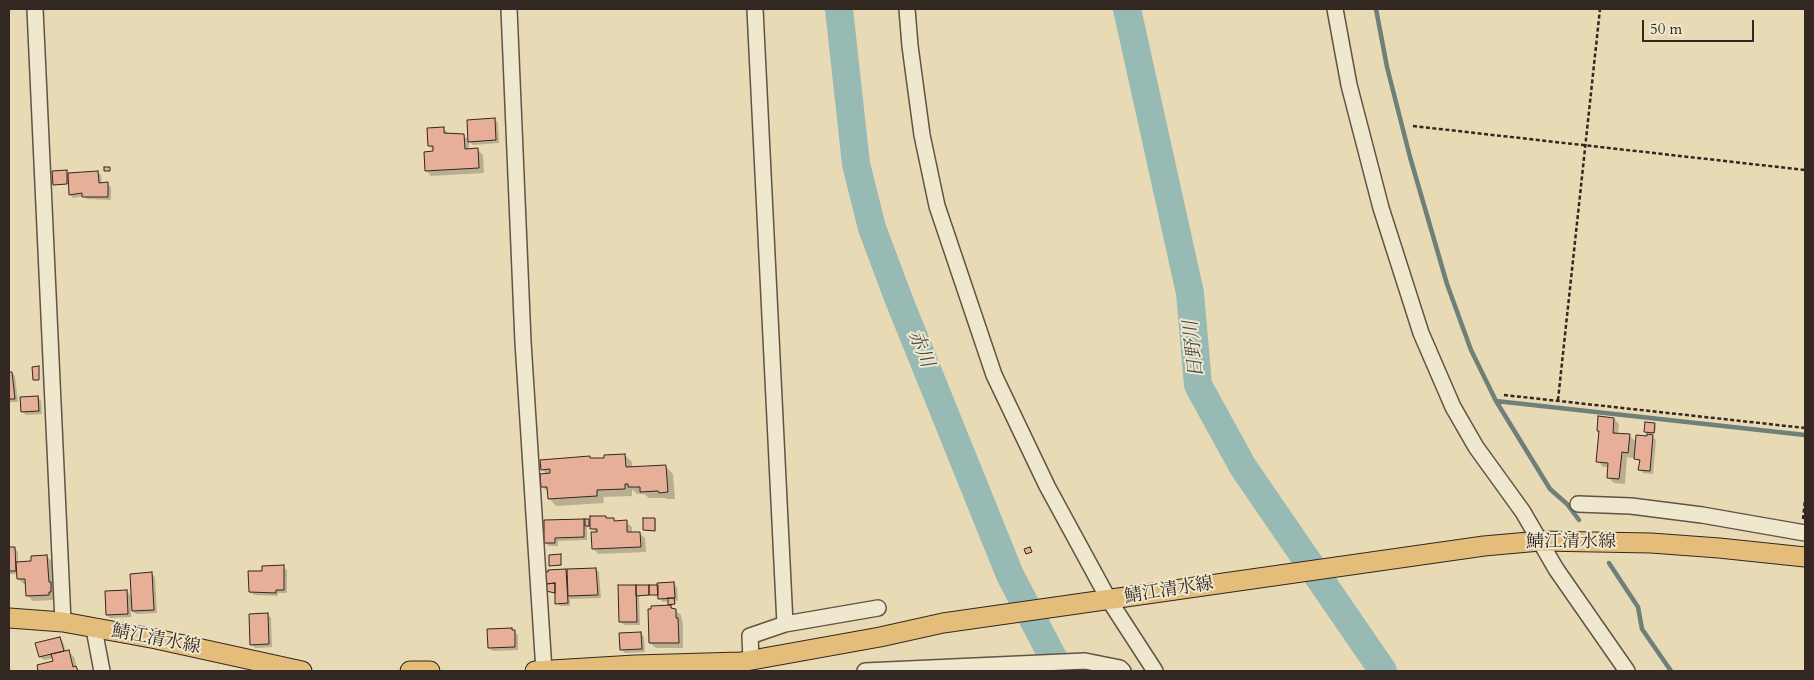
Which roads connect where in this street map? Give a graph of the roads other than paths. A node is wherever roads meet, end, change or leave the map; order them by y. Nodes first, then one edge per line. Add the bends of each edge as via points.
1 (35, 9) edge
2 (509, 9) edge
3 (755, 9) edge
4 (907, 9) edge
5 (1334, 9) edge
6 (1578, 504) dead end
7 (1805, 533) edge
8 (1540, 541) junction
9 (1805, 557) edge
10 (1109, 600) junction
11 (878, 608) dead end
12 (9, 618) edge
13 (63, 622) junction
14 (785, 624) junction
15 (94, 629) junction
16 (744, 664) edge
17 (1098, 667) edge
18 (634, 668) edge
19 (889, 670) edge
20 (102, 671) edge
21 (302, 671) edge
22 (410, 671) edge
23 (418, 671) edge
24 (430, 671) edge
25 (535, 671) edge
26 (544, 671) edge
27 (865, 671) edge
28 (1123, 671) edge
29 (1155, 671) edge
30 (1627, 671) edge

1 - 13 street
2 - 26 street via 524,342
3 - 14 street
4 - 10 street via 922,135 937,206 994,375 1047,486
5 - 8 street via 1349,86 1381,208 1421,333 1453,408
6 - 7 street via 1631,506 1702,515
8 - 9 main road, 鯖江清水線 via 1651,543
8 - 10 main road, 鯖江清水線 via 1484,546
8 - 30 street
10 - 16 main road, 鯖江清水線 via 943,623
10 - 29 street
11 - 14 street
12 - 13 main road, 鯖江清水線
13 - 15 main road, 鯖江清水線
14 - 16 street via 750,636
15 - 20 street
15 - 21 main road, 鯖江清水線
16 - 18 main road, 鯖江清水線
17 - 19 street via 1086,661
17 - 28 street
18 - 26 main road, 鯖江清水線
19 - 27 street
22 - 23 main road
23 - 24 main road
25 - 26 main road, 鯖江清水線

